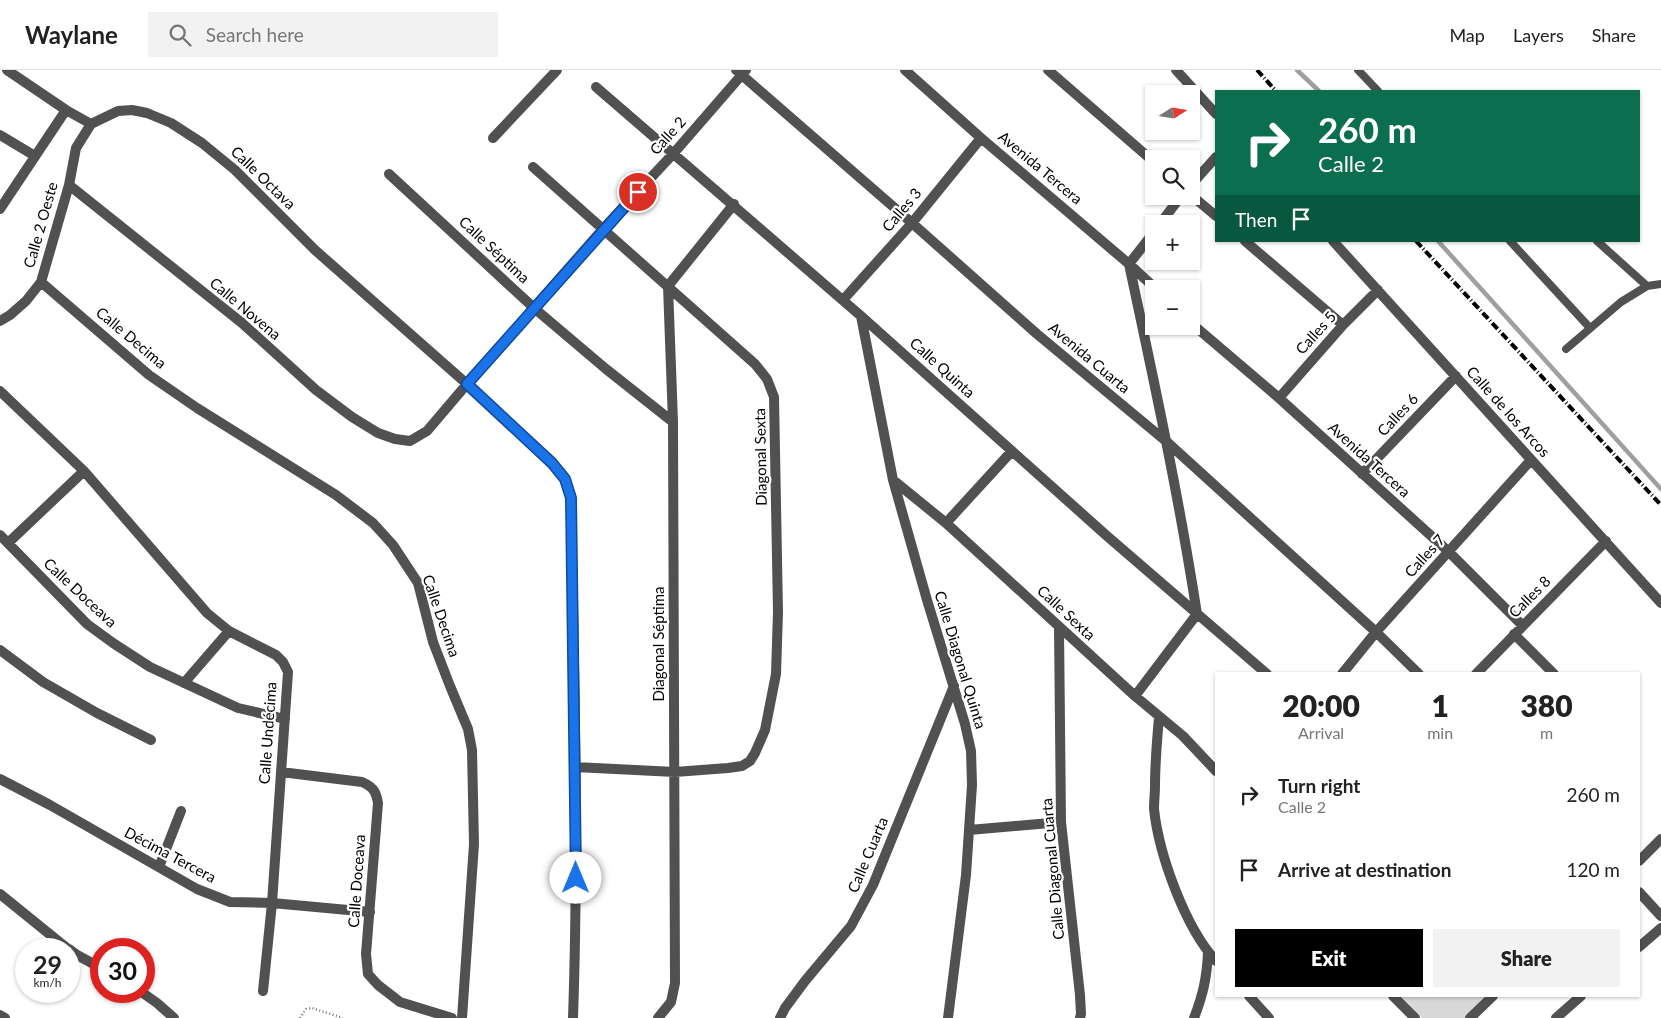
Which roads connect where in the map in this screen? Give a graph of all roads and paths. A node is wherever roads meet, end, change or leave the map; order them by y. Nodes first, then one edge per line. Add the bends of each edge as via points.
1 (7, 70) edge
2 (557, 70) edge
3 (904, 70) edge
4 (1048, 70) edge
5 (1176, 70) edge
6 (1358, 70) edge
7 (741, 72) edge
8 (596, 87) dead end
9 (1377, 90) edge
10 (66, 110) junction
11 (1215, 113) edge
12 (91, 124) junction
13 (0, 135) edge
14 (494, 138) dead end
15 (981, 138) junction
16 (673, 154) junction
17 (1145, 154) edge
18 (35, 156) junction
19 (1215, 158) edge
20 (533, 167) dead end
21 (389, 174) dead end
22 (1200, 174) edge
23 (69, 185) junction
24 (1200, 203) edge
25 (734, 204) junction
26 (0, 209) edge
27 (1215, 215) edge
28 (912, 223) junction
29 (602, 230) junction
30 (1246, 242) edge
31 (1334, 242) edge
32 (1511, 242) edge
33 (1597, 242) edge
34 (1145, 244) edge
35 (1129, 264) junction
36 (1146, 280) edge
37 (40, 282) junction
38 (1661, 284) edge
39 (668, 286) junction
40 (1647, 286) junction
41 (1378, 290) junction
42 (843, 300) junction
43 (534, 308) junction
44 (861, 316) junction
45 (0, 321) edge
46 (1343, 325) junction
47 (1590, 328) junction
48 (1200, 331) edge
49 (1566, 349) dead end
50 (1456, 376) junction
51 (467, 384) junction
52 (0, 391) edge
53 (1279, 398) junction
54 (673, 422) junction
55 (410, 441) joint
56 (1167, 442) junction
57 (1012, 451) junction
58 (1531, 460) junction
59 (84, 471) junction
60 (1362, 474) junction
61 (893, 480) junction
62 (946, 523) junction
63 (0, 535) edge
64 (1606, 541) junction
65 (8, 543) junction
66 (1449, 552) junction
67 (1661, 603) edge
68 (1197, 614) junction
69 (1522, 625) junction
70 (1059, 628) junction
71 (229, 631) junction
72 (1376, 632) junction
73 (1514, 634) junction
74 (0, 650) edge
75 (1265, 672) edge
76 (1344, 672) edge
77 (1417, 672) edge
78 (1478, 672) edge
79 (1552, 672) edge
80 (184, 683) junction
81 (954, 686) junction
82 (1136, 696) junction
83 (1159, 716) junction
84 (285, 719) junction
85 (151, 740) dead end
86 (575, 767) junction
87 (1215, 770) edge
88 (281, 772) junction
89 (674, 772) junction
90 (0, 779) edge
91 (181, 811) dead end
92 (1061, 822) junction
93 (969, 830) junction
94 (1661, 839) edge
95 (1640, 859) edge
96 (159, 867) junction
97 (1640, 893) edge
98 (0, 894) edge
99 (272, 902) junction
100 (370, 912) junction
101 (1661, 916) edge
102 (1661, 928) edge
103 (55, 938) edge
104 (1640, 946) edge
105 (1208, 952) junction
106 (1215, 960) edge
107 (263, 990) dead end
108 (1250, 997) edge
109 (1394, 997) edge
110 (1492, 997) edge
111 (1580, 997) edge
112 (155, 1002) edge
113 (0, 1015) edge
114 (1413, 1017) edge
115 (5, 1018) edge
116 (174, 1018) edge
117 (300, 1018) edge
118 (343, 1018) edge
119 (452, 1018) edge
120 (462, 1018) edge
121 (573, 1018) edge
122 (658, 1018) edge
123 (780, 1018) edge
124 (948, 1018) edge
125 (1080, 1018) edge
126 (1194, 1018) edge
127 (1269, 1018) edge
128 (1470, 1018) edge
129 (1556, 1018) edge

1 - 10 street
2 - 14 street
3 - 15 street, Avenida Tercera
4 - 17 street
5 - 11 street
6 - 9 lane
7 - 16 street, Calle 2
7 - 28 street, Avenida Cuarta
8 - 16 street, Calle Quinta
10 - 12 street
10 - 18 street
12 - 23 street, Calle 2 Oeste via 76,148
12 - 51 street, Calle Octava via 118,111 132,110 171,123 202,143
13 - 18 street
15 - 28 street, Calles 3
15 - 35 street, Avenida Tercera
16 - 25 street, Calle Quinta
16 - 29 street, Calle 2
18 - 26 street
19 - 22 street
20 - 29 street, Diagonal Sexta
21 - 43 street, Calle Séptima
23 - 37 street, Calle 2 Oeste
23 - 55 street, Calle Novena via 242,323 316,390 378,433
24 - 27 street
25 - 39 street
25 - 42 street, Calle Quinta
28 - 42 street, Calles 3
28 - 56 street, Avenida Cuarta via 1037,334
29 - 39 street, Diagonal Sexta
29 - 43 street, Calle 2
30 - 46 street
31 - 41 street, Calle de los Arcos
32 - 47 lane
33 - 40 lane
34 - 35 street
35 - 36 street, Avenida Tercera
35 - 56 street
37 - 45 street, Calle 2 Oeste via 26,301
37 - 120 street, Calle Decima via 150,375 336,495 373,523 393,545 418,583 433,642 468,728 472,750 474,844
38 - 40 lane
39 - 54 street, Diagonal Séptima
39 - 89 street, Diagonal Sexta via 755,364 767,379 774,397 778,612 776,674 764,730 750,761 742,766
40 - 47 lane via 1621,302
41 - 46 street, Calles 5
41 - 50 street, Calle de los Arcos
42 - 44 street, Calle Quinta
43 - 51 street, Calle 2
43 - 54 street, Calle Séptima
44 - 57 street, Calle Quinta
44 - 61 street, Calle Diagonal Quinta
46 - 53 street, Calles 5
47 - 49 lane
48 - 53 street, Avenida Tercera
50 - 58 street, Calle de los Arcos
50 - 60 street, Calles 6
51 - 55 street, Calle 2 via 427,431
51 - 86 street, Calle Octava via 552,463 565,479 571,498
52 - 59 street, Calle Undécima
53 - 60 street, Avenida Tercera
54 - 89 street, Diagonal Séptima
56 - 68 street
56 - 72 street, Avenida Cuarta
57 - 62 street
57 - 68 street, Calle Quinta
58 - 64 street, Calle de los Arcos
58 - 66 street, Calles 7
59 - 65 street
59 - 71 street, Calle Undécima via 207,613
60 - 66 street, Avenida Tercera
61 - 62 street, Calle Sexta
61 - 81 street, Calle Diagonal Quinta
62 - 70 street, Calle Sexta
63 - 65 street, Calle Doceava
64 - 67 street, Calle de los Arcos
64 - 69 street, Calles 8
65 - 80 street, Calle Doceava via 87,624 150,667
66 - 69 street, Avenida Tercera
66 - 72 street, Calles 7
68 - 75 street, Calle Quinta
68 - 82 street
69 - 73 street, Calles 8
70 - 82 street, Calle Sexta
70 - 92 street, Calle Diagonal Cuarta
71 - 80 street
71 - 84 street, Calle Undécima via 284,662 288,672
72 - 76 street, Calles 7
72 - 77 street, Avenida Cuarta
73 - 78 street, Calles 8
73 - 79 street
74 - 85 street via 43,682 97,714
80 - 84 street, Calle Doceava via 238,708
81 - 93 street, Calle Diagonal Quinta via 971,751
81 - 123 street, Calle Cuarta via 873,885 851,926 805,981
82 - 83 street, Calle Sexta
83 - 87 street, Calle Sexta
83 - 105 street via 1154,809 1180,902
84 - 88 street, Calle Undécima
86 - 89 street, Diagonal Sexta
86 - 121 street, Calle Octava
88 - 99 street, Calle Undécima
88 - 100 street, Calle Doceava via 372,786 378,803
89 - 122 street, Diagonal Séptima via 675,983 671,1002
90 - 96 street, Décima Tercera
91 - 96 street
92 - 93 street
92 - 125 street, Calle Diagonal Cuarta
93 - 124 street, Calle Diagonal Quinta
94 - 95 street
96 - 99 street, Décima Tercera via 197,889 230,902
97 - 101 street
98 - 103 street
99 - 100 street, Décima Tercera
99 - 107 street, Calle Undécima
100 - 119 street, Calle Doceava via 366,954 368,974 400,1002
102 - 104 street
105 - 106 street
105 - 126 street via 1207,978
108 - 127 street
109 - 114 street
110 - 128 street
111 - 129 street
112 - 116 street
113 - 115 street
117 - 118 path via 306,1009 312,1008

